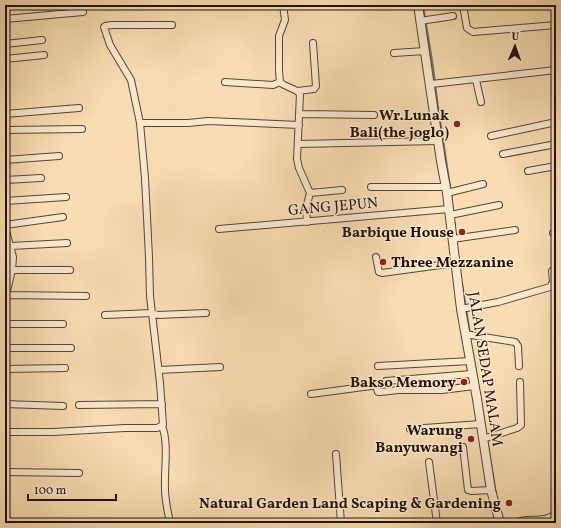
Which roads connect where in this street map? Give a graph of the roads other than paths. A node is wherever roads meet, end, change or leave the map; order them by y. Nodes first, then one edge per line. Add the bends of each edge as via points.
1 (283, 5) edge
2 (418, 5) edge
3 (463, 5) edge
4 (83, 12) dead end
5 (453, 16) dead end
6 (5, 19) edge
7 (424, 20) junction
8 (556, 24) edge
9 (172, 25) dead end
10 (42, 40) dead end
11 (313, 43) dead end
12 (5, 44) edge
13 (425, 51) junction
14 (394, 53) dead end
15 (44, 54) dead end
16 (5, 59) edge
17 (556, 70) edge
18 (476, 80) junction
19 (225, 82) dead end
20 (280, 82) junction
21 (434, 84) junction
22 (298, 91) junction
23 (481, 102) dead end
24 (79, 108) dead end
25 (5, 114) edge
26 (300, 114) junction
27 (374, 115) dead end
28 (556, 122) edge
29 (140, 123) junction
30 (299, 125) junction
31 (82, 129) dead end
32 (5, 130) edge
33 (492, 136) dead end
34 (438, 141) junction
35 (298, 144) junction
36 (556, 144) edge
37 (503, 154) dead end
38 (58, 156) dead end
39 (5, 160) edge
40 (556, 166) edge
41 (528, 171) dead end
42 (41, 178) dead end
43 (5, 180) edge
44 (483, 184) dead end
45 (371, 187) dead end
46 (342, 190) dead end
47 (449, 191) junction
48 (310, 193) junction
49 (66, 197) dead end
50 (5, 201) edge
51 (499, 205) dead end
52 (452, 213) junction
53 (63, 218) dead end
54 (307, 222) junction
55 (5, 226) edge
56 (219, 229) dead end
57 (515, 230) dead end
58 (456, 238) junction
59 (67, 243) dead end
60 (10, 246) junction
61 (376, 257) dead end
62 (455, 263) junction
63 (556, 268) edge
64 (12, 270) junction
65 (70, 270) dead end
66 (86, 296) dead end
67 (6, 297) edge
68 (464, 308) junction
69 (152, 313) junction
70 (206, 313) dead end
71 (105, 315) dead end
72 (5, 324) edge
73 (63, 324) dead end
74 (469, 334) junction
75 (5, 348) edge
76 (71, 348) dead end
77 (470, 361) junction
78 (378, 366) dead end
79 (519, 366) dead end
80 (220, 367) dead end
81 (65, 368) dead end
82 (5, 369) edge
83 (159, 370) junction
84 (472, 374) junction
85 (386, 380) dead end
86 (520, 382) dead end
87 (474, 386) junction
88 (311, 394) dead end
89 (5, 404) edge
90 (162, 404) junction
91 (79, 405) dead end
92 (62, 406) dead end
93 (480, 424) junction
94 (162, 426) junction
95 (410, 428) dead end
96 (5, 432) edge
97 (486, 438) junction
98 (463, 447) dead end
99 (336, 454) dead end
100 (429, 462) dead end
101 (5, 472) edge
102 (80, 473) dead end
103 (491, 490) junction
104 (556, 514) edge
105 (170, 523) edge
106 (341, 523) edge
107 (438, 523) edge
108 (500, 523) edge
109 (514, 523) edge

1 - 20 street via 285,22 279,36
2 - 7 street, JALAN SEDAP MALAM
3 - 8 street via 467,28 473,32
4 - 6 street
5 - 7 street
7 - 13 street, JALAN SEDAP MALAM
9 - 29 street via 104,27 110,45 131,80
10 - 12 street
11 - 22 street via 316,86
13 - 14 street
13 - 21 street, JALAN SEDAP MALAM
15 - 16 street
17 - 18 street
18 - 21 street
18 - 23 street
19 - 20 street via 273,85
20 - 22 street
21 - 34 street, JALAN SEDAP MALAM
22 - 26 street
24 - 25 street
26 - 27 street
26 - 30 street
28 - 33 street
29 - 30 street via 208,121
29 - 69 street
30 - 35 street
31 - 32 street
34 - 35 street
34 - 47 street, JALAN SEDAP MALAM
35 - 48 street via 299,168
36 - 37 street
38 - 39 street
40 - 41 street
42 - 43 street
44 - 47 street, GANG JEPUN
45 - 47 street, GANG JEPUN
46 - 48 street
47 - 52 street, JALAN SEDAP MALAM
48 - 54 street via 306,208
49 - 50 street
51 - 52 street, GANG JEPUN
52 - 54 street, GANG JEPUN
52 - 58 street, JALAN SEDAP MALAM
53 - 55 street
54 - 56 street, GANG JEPUN
55 - 60 street
57 - 58 street
58 - 62 street, JALAN SEDAP MALAM
59 - 60 street
60 - 64 street via 13,257
61 - 62 street via 379,272 382,274
62 - 68 street, JALAN SEDAP MALAM
63 - 68 street via 552,271 553,282 550,287 498,302
64 - 65 street
64 - 67 street
66 - 67 street
68 - 74 street, JALAN SEDAP MALAM
69 - 70 street
69 - 71 street
69 - 83 street
72 - 73 street
74 - 77 street, JALAN SEDAP MALAM
74 - 79 street via 515,342 518,346
75 - 76 street
77 - 78 street
77 - 84 street, JALAN SEDAP MALAM
80 - 83 street
81 - 82 street
83 - 90 street
84 - 85 street
84 - 87 street, JALAN SEDAP MALAM
86 - 97 street via 521,425
87 - 88 street via 380,392 376,386 371,386
87 - 93 street, JALAN SEDAP MALAM
89 - 92 street
90 - 91 street
90 - 94 street
93 - 95 street
93 - 97 street, JALAN SEDAP MALAM
94 - 96 street via 60,432
94 - 105 street via 166,460 164,488
97 - 103 street, JALAN SEDAP MALAM
98 - 103 street via 468,490
99 - 106 street
100 - 107 street
101 - 102 street
103 - 108 street, JALAN SEDAP MALAM
104 - 109 street via 545,520 524,520

